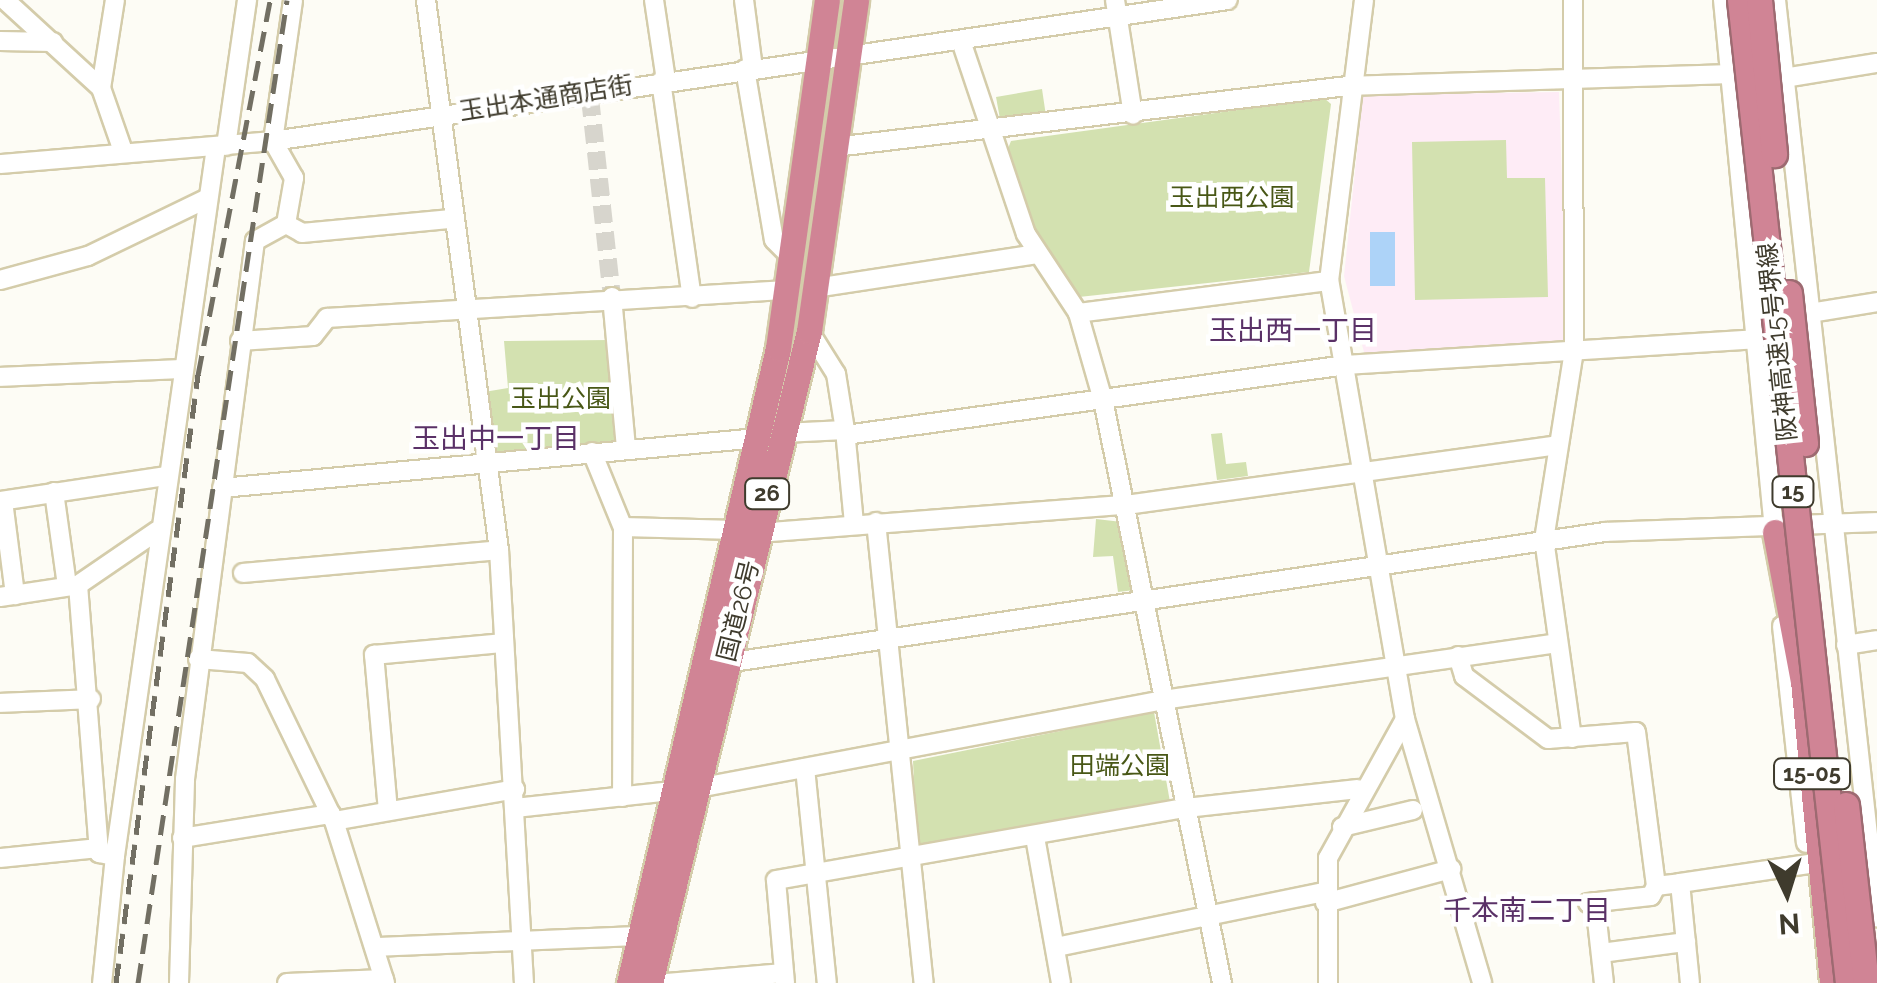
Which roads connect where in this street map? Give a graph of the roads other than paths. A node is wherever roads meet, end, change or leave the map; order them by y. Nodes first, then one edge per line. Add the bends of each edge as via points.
1 (5, 0) edge
2 (115, 0) edge
3 (247, 0) edge
4 (293, 0) edge
5 (426, 0) edge
6 (654, 0) edge
7 (744, 0) edge
8 (827, 0) edge
9 (856, 0) edge
10 (1228, 0) edge
11 (1364, 0) edge
12 (1572, 0) edge
13 (1723, 0) edge
14 (1740, 0) edge
15 (1759, 0) edge
16 (1776, 0) edge
17 (1115, 8) edge
18 (0, 41) edge
19 (53, 42) junction
20 (962, 44) junction
21 (849, 56) junction
22 (820, 58) junction
23 (1877, 62) edge
24 (749, 68) junction
25 (1730, 74) junction
26 (1784, 78) junction
27 (664, 80) junction
28 (1572, 81) junction
29 (1347, 86) junction
30 (101, 88) junction
31 (439, 114) junction
32 (1133, 115) junction
33 (992, 134) junction
34 (272, 141) junction
35 (836, 146) junction
36 (221, 147) junction
37 (122, 151) junction
38 (0, 164) edge
39 (208, 198) junction
40 (451, 219) junction
41 (286, 224) junction
42 (1036, 254) junction
43 (790, 257) junction
44 (0, 280) edge
45 (1329, 280) junction
46 (815, 288) junction
47 (786, 290) junction
48 (692, 298) junction
49 (612, 300) junction
50 (1877, 302) edge
51 (463, 306) junction
52 (1078, 312) junction
53 (1804, 314) junction
54 (808, 331) junction
55 (1762, 339) junction
56 (240, 342) junction
57 (1574, 351) junction
58 (1346, 365) junction
59 (184, 369) junction
60 (0, 377) edge
61 (1103, 400) junction
62 (845, 432) junction
63 (770, 436) junction
64 (1558, 445) junction
65 (626, 449) junction
66 (592, 452) junction
67 (484, 465) junction
68 (1365, 472) junction
69 (166, 476) junction
70 (222, 488) junction
71 (54, 492) junction
72 (1, 501) edge
73 (1126, 505) junction
74 (876, 522) junction
75 (1877, 522) edge
76 (854, 524) junction
77 (622, 527) junction
78 (1832, 530) junction
79 (157, 531) junction
80 (747, 532) junction
81 (1775, 532) junction
82 (1544, 540) junction
83 (499, 550) junction
84 (1382, 566) junction
85 (242, 573) dead end
86 (73, 586) junction
87 (8, 596) edge
88 (1149, 601) junction
89 (889, 640) junction
90 (1877, 640) edge
91 (503, 643) junction
92 (1557, 643) junction
93 (1846, 645) junction
94 (1458, 656) junction
95 (198, 659) junction
96 (726, 663) junction
97 (1399, 664) junction
98 (1169, 698) junction
99 (92, 699) junction
100 (0, 704) edge
101 (1405, 719) junction
102 (1572, 738) junction
103 (898, 756) junction
104 (805, 768) junction
105 (686, 789) junction
106 (1358, 790) junction
107 (622, 798) junction
108 (515, 799) junction
109 (1186, 808) junction
110 (1413, 810) dead end
111 (388, 811) junction
112 (333, 817) junction
113 (1342, 827) junction
114 (1035, 837) junction
115 (182, 838) junction
116 (107, 852) junction
117 (0, 858) edge
118 (909, 860) junction
119 (1809, 864) junction
120 (1450, 869) junction
121 (816, 876) junction
122 (1680, 883) junction
123 (1656, 886) junction
124 (1325, 897) junction
125 (1877, 917) edge
126 (1208, 918) junction
127 (640, 936) junction
128 (522, 941) junction
129 (1686, 942) junction
130 (376, 946) junction
131 (1056, 947) junction
132 (1601, 954) junction
133 (785, 978) edge
134 (384, 981) edge
135 (297, 982) edge
136 (102, 983) edge
137 (179, 983) edge
138 (524, 983) edge
139 (629, 983) edge
140 (650, 983) edge
141 (667, 983) edge
142 (826, 983) edge
143 (924, 983) edge
144 (1061, 983) edge
145 (1222, 983) edge
146 (1328, 983) edge
147 (1482, 983) edge
148 (1604, 983) edge
149 (1690, 983) edge
150 (1822, 983) edge
151 (1832, 983) edge
152 (1848, 983) edge
153 (1866, 983) edge

1 - 19 street
2 - 30 street
3 - 36 street
4 - 34 street
5 - 31 street
6 - 27 street
7 - 24 street
8 - 22 highway, 国道26号 / 26
9 - 21 highway, 国道26号 / 26
10 - 17 street, 玉出本通商店街
11 - 29 street
12 - 28 street
13 - 25 street
14 - 152 highway, 阪神高速15号堺線 / 15, bridge
15 - 153 highway, 阪神高速15号堺線 / 15, bridge
16 - 26 street
17 - 20 street, 玉出本通商店街
17 - 32 street
18 - 19 street
19 - 30 street
20 - 21 street, 玉出本通商店街
20 - 33 street
21 - 22 street, 玉出本通商店街
21 - 35 highway, 国道26号 / 26
22 - 24 street, 玉出本通商店街
22 - 43 highway, 国道26号 / 26
23 - 26 street
24 - 27 street, 玉出本通商店街
24 - 43 street via 774,240
25 - 28 street
25 - 55 street
26 - 53 street
27 - 31 street, 玉出本通商店街
27 - 48 street
28 - 29 street
28 - 57 street
29 - 32 street
29 - 45 street
30 - 37 street
31 - 34 street, 玉出本通商店街
31 - 40 street
32 - 33 street
33 - 35 street
33 - 42 street
34 - 36 street, 玉出本通商店街
34 - 41 street via 294,178
35 - 46 highway, 国道26号 / 26
36 - 37 street, 玉出本通商店街
36 - 39 street
37 - 38 street, 玉出本通商店街
39 - 44 street via 88,256
39 - 59 street
40 - 41 street via 302,233
40 - 51 street
41 - 56 street via 255,241
42 - 46 street
42 - 52 street
43 - 47 highway, 国道26号 / 26
45 - 52 street
45 - 58 street
46 - 54 highway, 国道26号 / 26
47 - 48 street
47 - 63 highway, 国道26号 / 26
48 - 49 street
49 - 51 street
49 - 65 street
50 - 53 street
51 - 56 street via 327,318 313,336
51 - 67 street
52 - 61 street
53 - 78 street
54 - 62 street via 836,374
54 - 63 highway, 国道26号 / 26
55 - 57 street
55 - 81 street
56 - 70 street
57 - 58 street
57 - 64 street
58 - 61 street
58 - 68 street
59 - 60 street
59 - 69 street
61 - 62 street
61 - 73 street
62 - 63 street
62 - 76 street
63 - 65 street
63 - 80 highway, 国道26号 / 26
64 - 68 street
64 - 82 street
65 - 66 street
66 - 67 street
66 - 77 street
67 - 70 street
67 - 83 street
68 - 73 street
68 - 84 street
69 - 71 street
69 - 79 street
70 - 95 street
71 - 72 street
71 - 86 street
72 - 87 street
73 - 74 street
73 - 88 street
74 - 76 street
74 - 89 street
75 - 78 street
76 - 80 street
77 - 80 street
77 - 107 street
78 - 81 street
78 - 93 street
79 - 86 street
79 - 116 street
80 - 96 highway, 国道26号 / 26
80 - 105 highway, 国道26号 / 26
81 - 82 street via 1640,529
81 - 119 street
81 - 151 highway, 15-05 via 1786,566
82 - 84 street
82 - 92 street
83 - 85 street
83 - 91 street
84 - 88 street
84 - 97 street
86 - 87 street
86 - 99 street
88 - 89 street
88 - 98 street
89 - 96 street
89 - 103 street
90 - 93 street
91 - 108 street
91 - 111 street via 374,655
92 - 94 street
92 - 102 street
93 - 125 street
94 - 97 street
94 - 102 street via 1464,676 1548,739
95 - 112 street via 248,662 266,679
95 - 115 street
96 - 105 highway, 国道26号 / 26
97 - 98 street
97 - 101 street
98 - 103 street
98 - 109 street
99 - 100 street
99 - 116 street
101 - 106 street
101 - 120 street
102 - 123 street via 1636,732
103 - 104 street
103 - 118 street
104 - 105 street
104 - 121 street
105 - 107 street
105 - 127 highway, 国道26号 / 26
105 - 140 highway, 国道26号 / 26
106 - 109 street
106 - 113 street
107 - 108 street
108 - 111 street
108 - 128 street
109 - 114 street
109 - 126 street
110 - 113 street
111 - 112 street
112 - 115 street
112 - 130 street
113 - 124 street
114 - 118 street
114 - 131 street
115 - 137 street
116 - 117 street
116 - 136 street
118 - 121 street
118 - 143 street
119 - 122 street
119 - 150 street
120 - 124 street
120 - 147 street
121 - 133 street via 776,880
121 - 142 street
122 - 123 street
122 - 129 street
123 - 132 street via 1651,896 1591,903
124 - 126 street
124 - 146 street
126 - 131 street
126 - 145 street
127 - 128 street
127 - 139 highway, 国道26号 / 26
128 - 130 street
128 - 138 street
129 - 132 street
129 - 149 street
130 - 134 street
131 - 144 street
132 - 148 street
133 - 141 street
134 - 135 street

